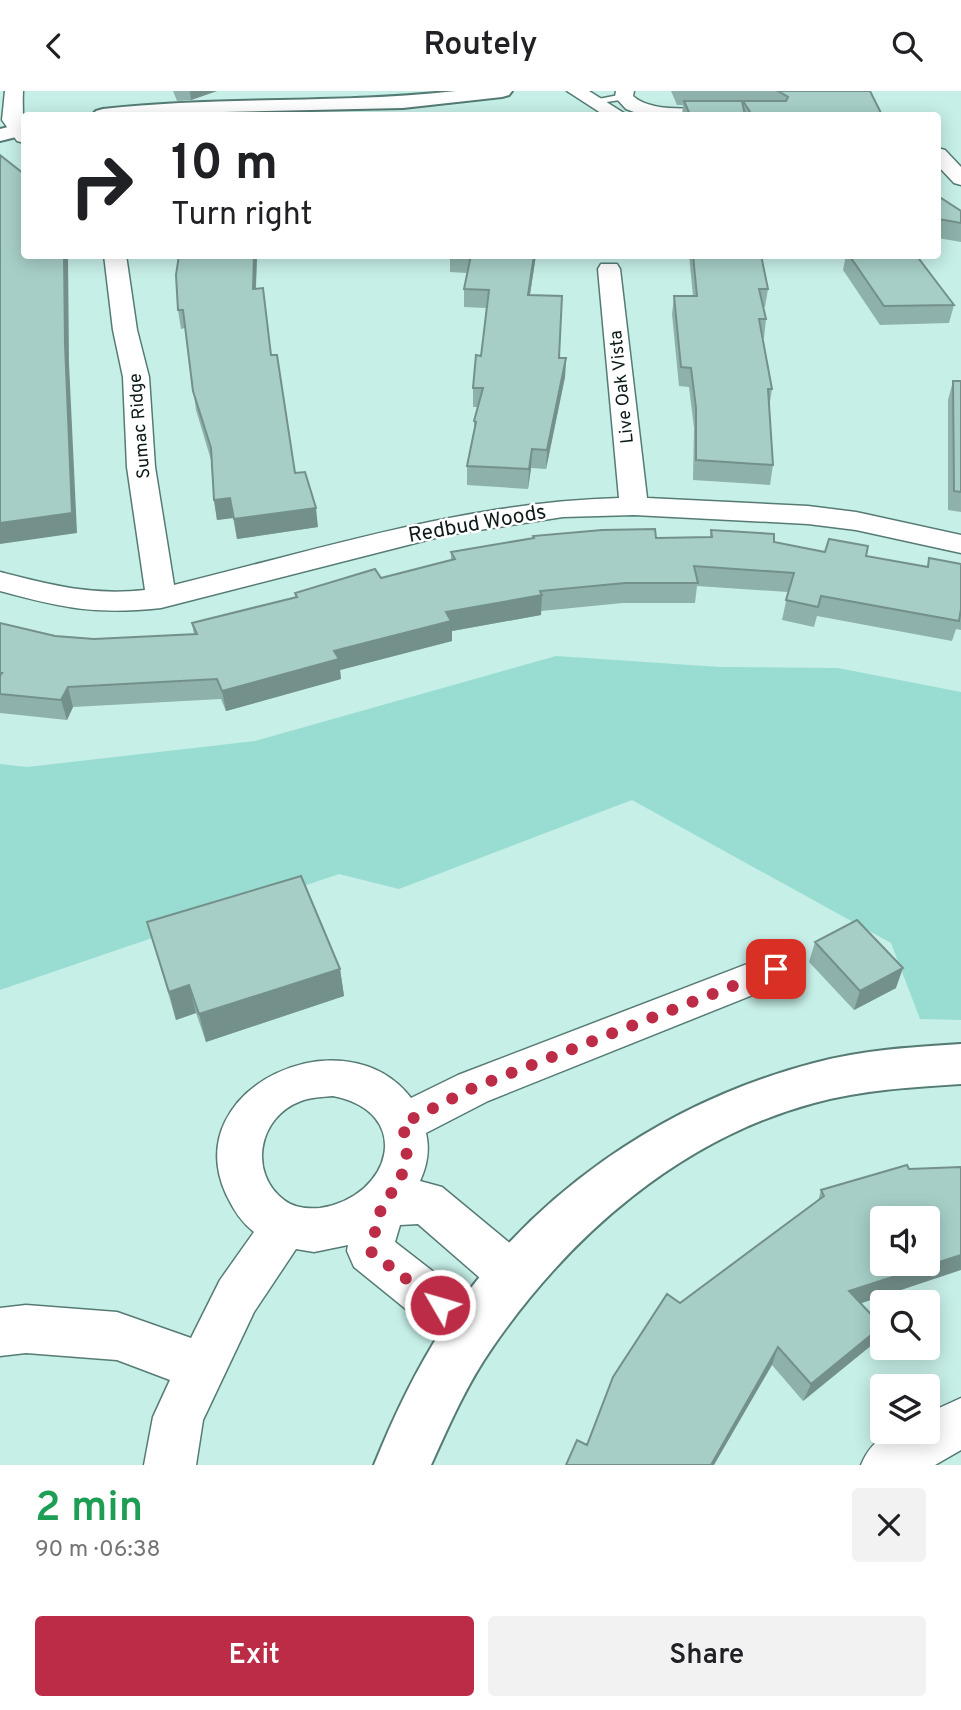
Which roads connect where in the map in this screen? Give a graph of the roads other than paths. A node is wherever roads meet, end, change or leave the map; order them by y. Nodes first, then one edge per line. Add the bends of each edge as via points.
1 (14, 91) edge
2 (502, 91) edge
3 (624, 94) edge
4 (584, 96) edge
5 (138, 112) edge
6 (612, 112) edge
7 (654, 112) edge
8 (718, 112) edge
9 (745, 112) edge
10 (17, 133) edge
11 (941, 157) edge
12 (961, 179) edge
13 (116, 259) edge
14 (609, 269) dead end
15 (634, 506) junction
16 (961, 544) edge
17 (0, 581) edge
18 (161, 598) junction
19 (776, 969) dead end
20 (961, 1064) edge
21 (402, 1124) junction
22 (382, 1205) junction
23 (286, 1225) junction
24 (512, 1275) junction
25 (471, 1331) junction
26 (0, 1332) edge
27 (202, 1367) junction
28 (961, 1423) edge
29 (170, 1465) edge
30 (402, 1465) edge
31 (887, 1465) edge

1 - 10 street via 11,109
2 - 5 street via 368,104
3 - 4 lane
3 - 7 street via 637,108
4 - 6 street
8 - 9 street
11 - 12 street
13 - 18 street, Sumac Ridge via 136,377 141,467
14 - 15 street, Live Oak Vista
15 - 16 street, Redbud Woods via 807,515
15 - 18 street, Redbud Woods via 564,508 446,526
17 - 18 street, Redbud Woods via 66,599 115,603
19 - 21 street via 473,1088
20 - 24 street via 877,1070 818,1081 707,1121 604,1185
21 - 22 street via 407,1159 399,1183
21 - 23 street via 380,1095 359,1083 333,1078 307,1080 261,1105 245,1128 237,1153 240,1179 252,1202
22 - 23 street via 358,1222 329,1230
22 - 24 street via 426,1202
22 - 25 street via 370,1251
23 - 27 street via 237,1296
24 - 25 street
25 - 30 street
26 - 27 street via 26,1329 117,1336
27 - 29 street via 178,1417
28 - 31 street

